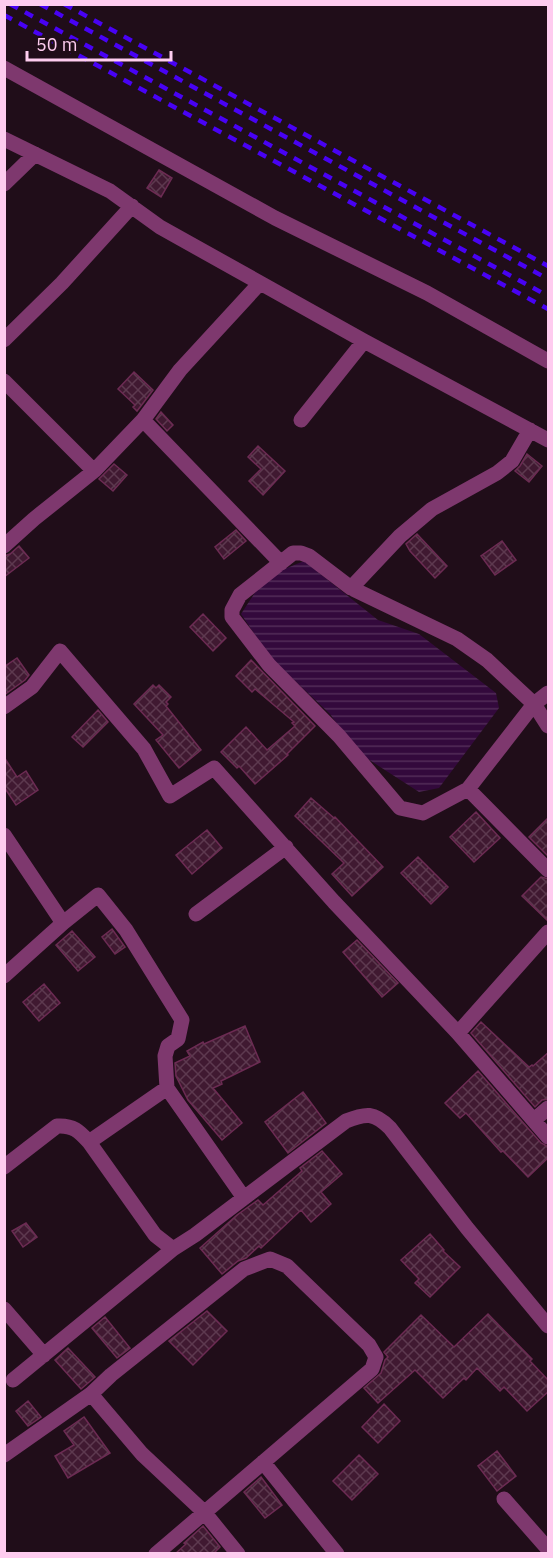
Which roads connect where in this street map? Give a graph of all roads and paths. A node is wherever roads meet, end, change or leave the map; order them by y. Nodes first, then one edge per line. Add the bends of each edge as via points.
1 (4, 68) edge
2 (4, 139) edge
3 (35, 154) junction
4 (4, 184) edge
5 (132, 207) junction
6 (260, 283) junction
7 (4, 340) edge
8 (364, 341) junction
9 (549, 361) edge
10 (4, 381) edge
11 (143, 420) junction
12 (301, 420) dead end
13 (530, 430) junction
14 (549, 440) edge
15 (94, 471) junction
16 (4, 546) edge
17 (281, 563) junction
18 (351, 588) junction
19 (549, 693) edge
20 (534, 704) junction
21 (4, 707) edge
22 (549, 726) edge
23 (468, 789) junction
24 (4, 835) edge
25 (286, 848) junction
26 (549, 870) edge
27 (196, 914) dead end
28 (63, 923) junction
29 (549, 932) edge
30 (4, 976) edge
31 (458, 1034) junction
32 (167, 1088) junction
33 (549, 1108) edge
34 (534, 1120) junction
35 (549, 1137) edge
36 (89, 1142) junction
37 (4, 1167) edge
38 (244, 1198) junction
39 (173, 1249) junction
40 (4, 1309) edge
41 (545, 1315) edge
42 (44, 1355) junction
43 (13, 1380) dead end
44 (91, 1394) junction
45 (4, 1455) edge
46 (263, 1462) junction
47 (504, 1499) dead end
48 (204, 1512) junction
49 (549, 1549) edge
50 (156, 1554) edge
51 (238, 1554) edge
52 (337, 1554) edge

1 - 9 street via 275,218 427,293
2 - 3 street
3 - 4 street
3 - 5 street via 110,191
5 - 6 street
5 - 7 street
6 - 8 street
6 - 11 street via 180,370
8 - 12 street
8 - 13 street
10 - 15 street
11 - 15 street
11 - 17 street
13 - 14 street
13 - 18 street via 512,461 432,509 400,536
15 - 16 street
17 - 18 street via 293,553 301,553
17 - 23 street via 240,596 232,610 232,617 269,665 339,736 400,808 423,813
18 - 20 street via 457,639 487,660
19 - 20 street
20 - 22 street
20 - 23 street
21 - 25 street via 32,687 60,651 144,749 170,796 214,768
23 - 26 street
24 - 28 street
25 - 27 street
25 - 31 street
28 - 30 street
28 - 32 street via 98,895 126,930 182,1020 177,1039 168,1046 165,1056
29 - 31 street
31 - 34 street
32 - 36 street
32 - 38 street
33 - 34 street
34 - 35 street
36 - 37 street via 77,1129 57,1126
36 - 39 street via 154,1235
38 - 39 street
38 - 41 street via 346,1121 362,1114 381,1119 467,1228
39 - 42 street
40 - 42 street
42 - 43 street
44 - 45 street
44 - 46 street via 244,1269 270,1259 288,1266 369,1345 376,1357 372,1369
44 - 48 street via 142,1454
46 - 48 street
46 - 52 street
47 - 49 street
48 - 50 street
48 - 51 street

